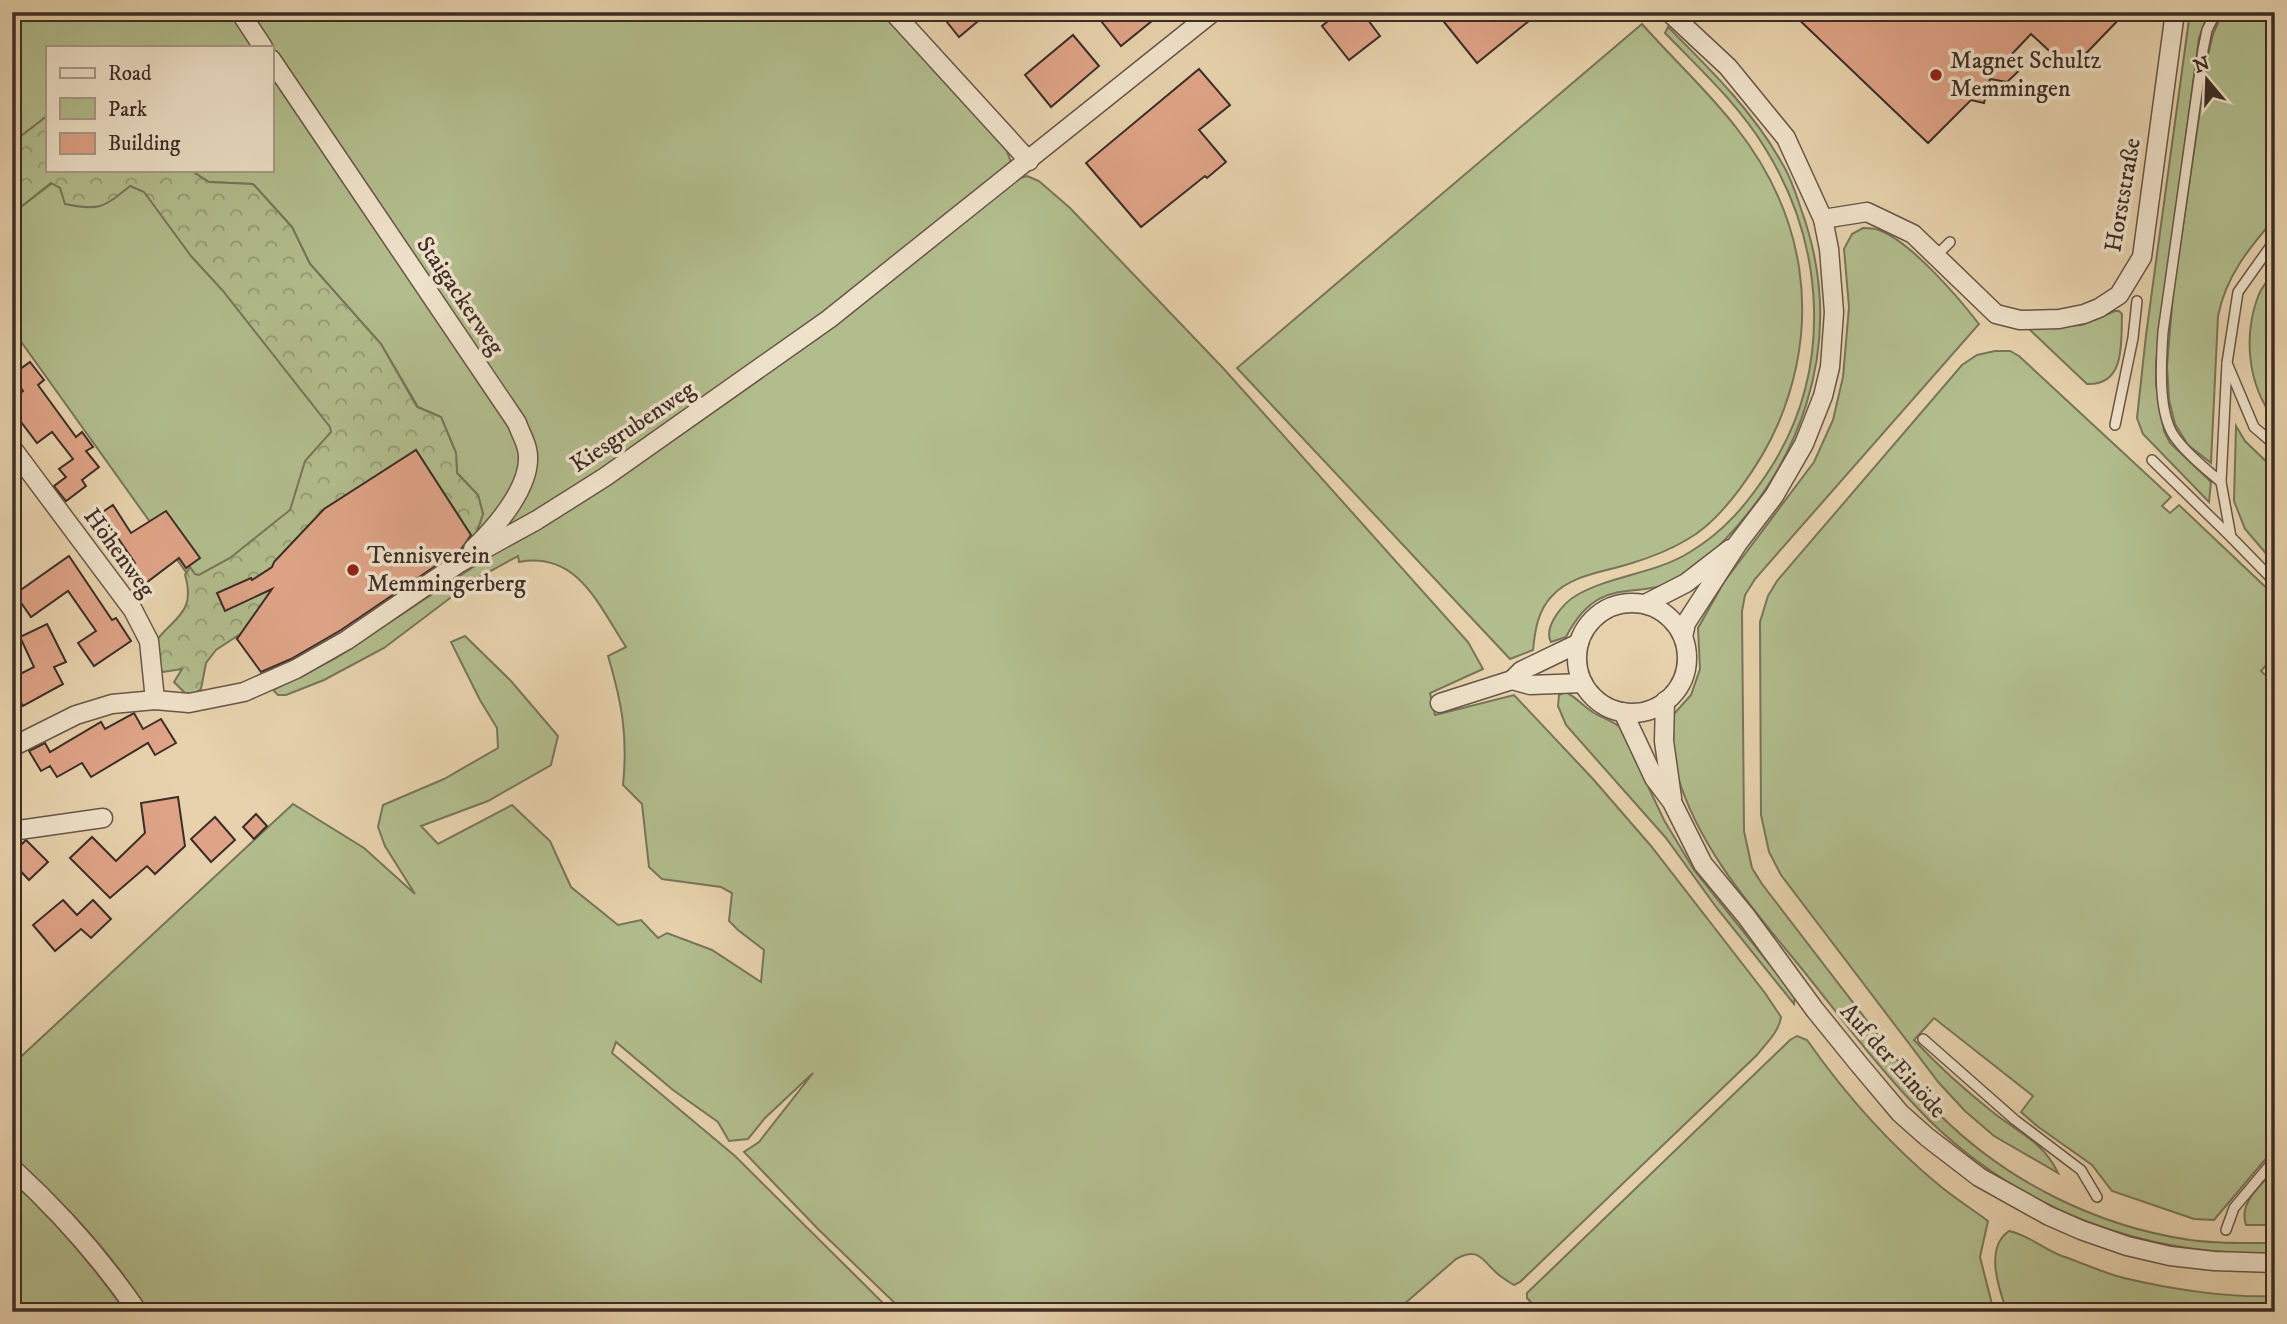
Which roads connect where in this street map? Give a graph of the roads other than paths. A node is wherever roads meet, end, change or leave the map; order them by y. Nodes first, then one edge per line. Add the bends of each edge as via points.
1 (240, 12) edge
2 (893, 12) edge
3 (1669, 12) edge
4 (2175, 12) edge
5 (2216, 12) edge
6 (1203, 15) edge
7 (262, 46) edge
8 (273, 62) edge
9 (1029, 161) junction
10 (1823, 219) junction
11 (2275, 240) edge
12 (1950, 242) dead end
13 (1936, 256) junction
14 (2137, 301) dead end
15 (2227, 363) junction
16 (2115, 425) dead end
17 (2275, 445) edge
18 (12, 448) edge
19 (2152, 460) dead end
20 (2221, 482) junction
21 (2231, 537) junction
22 (1738, 543) junction
23 (459, 562) junction
24 (2275, 582) edge
25 (1644, 604) junction
26 (1683, 637) junction
27 (1579, 643) junction
28 (1512, 680) junction
29 (1583, 683) junction
30 (156, 700) junction
31 (1665, 702) junction
32 (1440, 703) dead end
33 (1623, 712) junction
34 (12, 747) edge
35 (1672, 802) junction
36 (103, 818) dead end
37 (12, 831) edge
38 (1923, 1039) dead end
39 (2275, 1159) edge
40 (12, 1168) edge
41 (2097, 1197) dead end
42 (2226, 1230) dead end
43 (2275, 1263) edge
44 (138, 1312) edge

1 - 7 street
2 - 9 street
3 - 10 street via 1728,67 1770,116 1786,138
4 - 13 street, Horststraße via 2142,257 2119,295 2084,314 2020,320 1996,314
5 - 20 lane via 2203,50 2161,368 2165,412 2175,439
6 - 9 street, Kiesgrubenweg
8 - 23 street, Staigackerweg via 517,423 528,452 525,479 508,509
9 - 23 street, Kiesgrubenweg via 830,319 703,409 537,520
10 - 13 street, Horststraße via 1867,212 1913,234
10 - 22 street via 1834,312 1823,396 1790,472
11 - 15 lane via 2238,292
12 - 13 lane
14 - 16 lane
15 - 17 lane via 2254,427
15 - 20 lane
18 - 30 street, Höhenweg via 133,610 149,641
19 - 21 lane
20 - 21 lane
21 - 24 lane
22 - 25 street via 1686,583
22 - 26 street via 1686,623
23 - 30 street, Kiesgrubenweg via 347,640 286,674 244,692 189,703
25 - 26 street via 1672,620
25 - 27 street via 1604,610 1588,624
26 - 31 street via 1687,657 1683,677
27 - 28 street via 1521,671
27 - 29 street via 1577,663
28 - 29 street via 1530,685
28 - 32 street
29 - 33 street via 1600,702
30 - 34 street, Kiesgrubenweg via 112,704 76,715
31 - 33 street via 1645,711
31 - 35 street via 1664,741
33 - 35 street via 1654,778
35 - 43 street, Auf der Einöde via 1703,864 1815,1010 1900,1113 1934,1143 1979,1177 2081,1230 2170,1256
36 - 37 street
38 - 41 lane via 2015,1120 2081,1170
39 - 42 lane via 2234,1208
40 - 44 street via 72,1226

